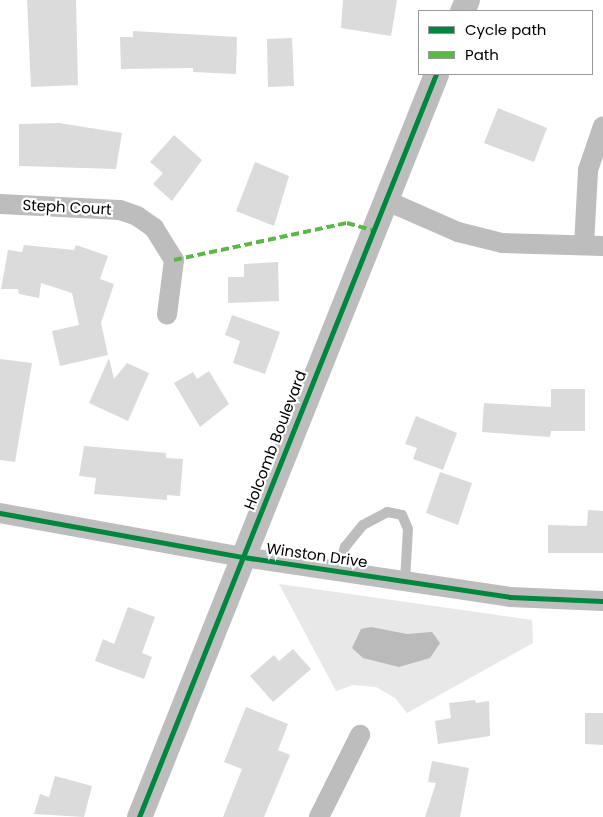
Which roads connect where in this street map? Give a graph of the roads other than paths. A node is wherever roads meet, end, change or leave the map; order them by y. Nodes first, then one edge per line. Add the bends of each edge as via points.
1 (436, 75) edge
2 (603, 126) edge
3 (385, 200) junction
4 (0, 204) edge
5 (594, 246) edge
6 (167, 316) dead end
7 (0, 513) edge
8 (243, 557) junction
9 (338, 571) junction
10 (405, 581) junction
11 (603, 601) edge
12 (360, 735) dead end
13 (139, 817) edge
14 (319, 817) edge

1 - 3 street, Holcomb Boulevard
2 - 5 street via 588,170
3 - 5 street via 458,232 502,243
3 - 8 street, Holcomb Boulevard
4 - 6 street, Steph Court via 120,210 137,216 154,228 174,260
7 - 8 street, Winston Drive
8 - 9 street, Winston Drive
8 - 13 street, Holcomb Boulevard
9 - 10 street, Winston Drive
9 - 10 lane via 345,547 362,525 387,512 402,515 408,529
10 - 11 street, Winston Drive via 510,597
12 - 14 street

